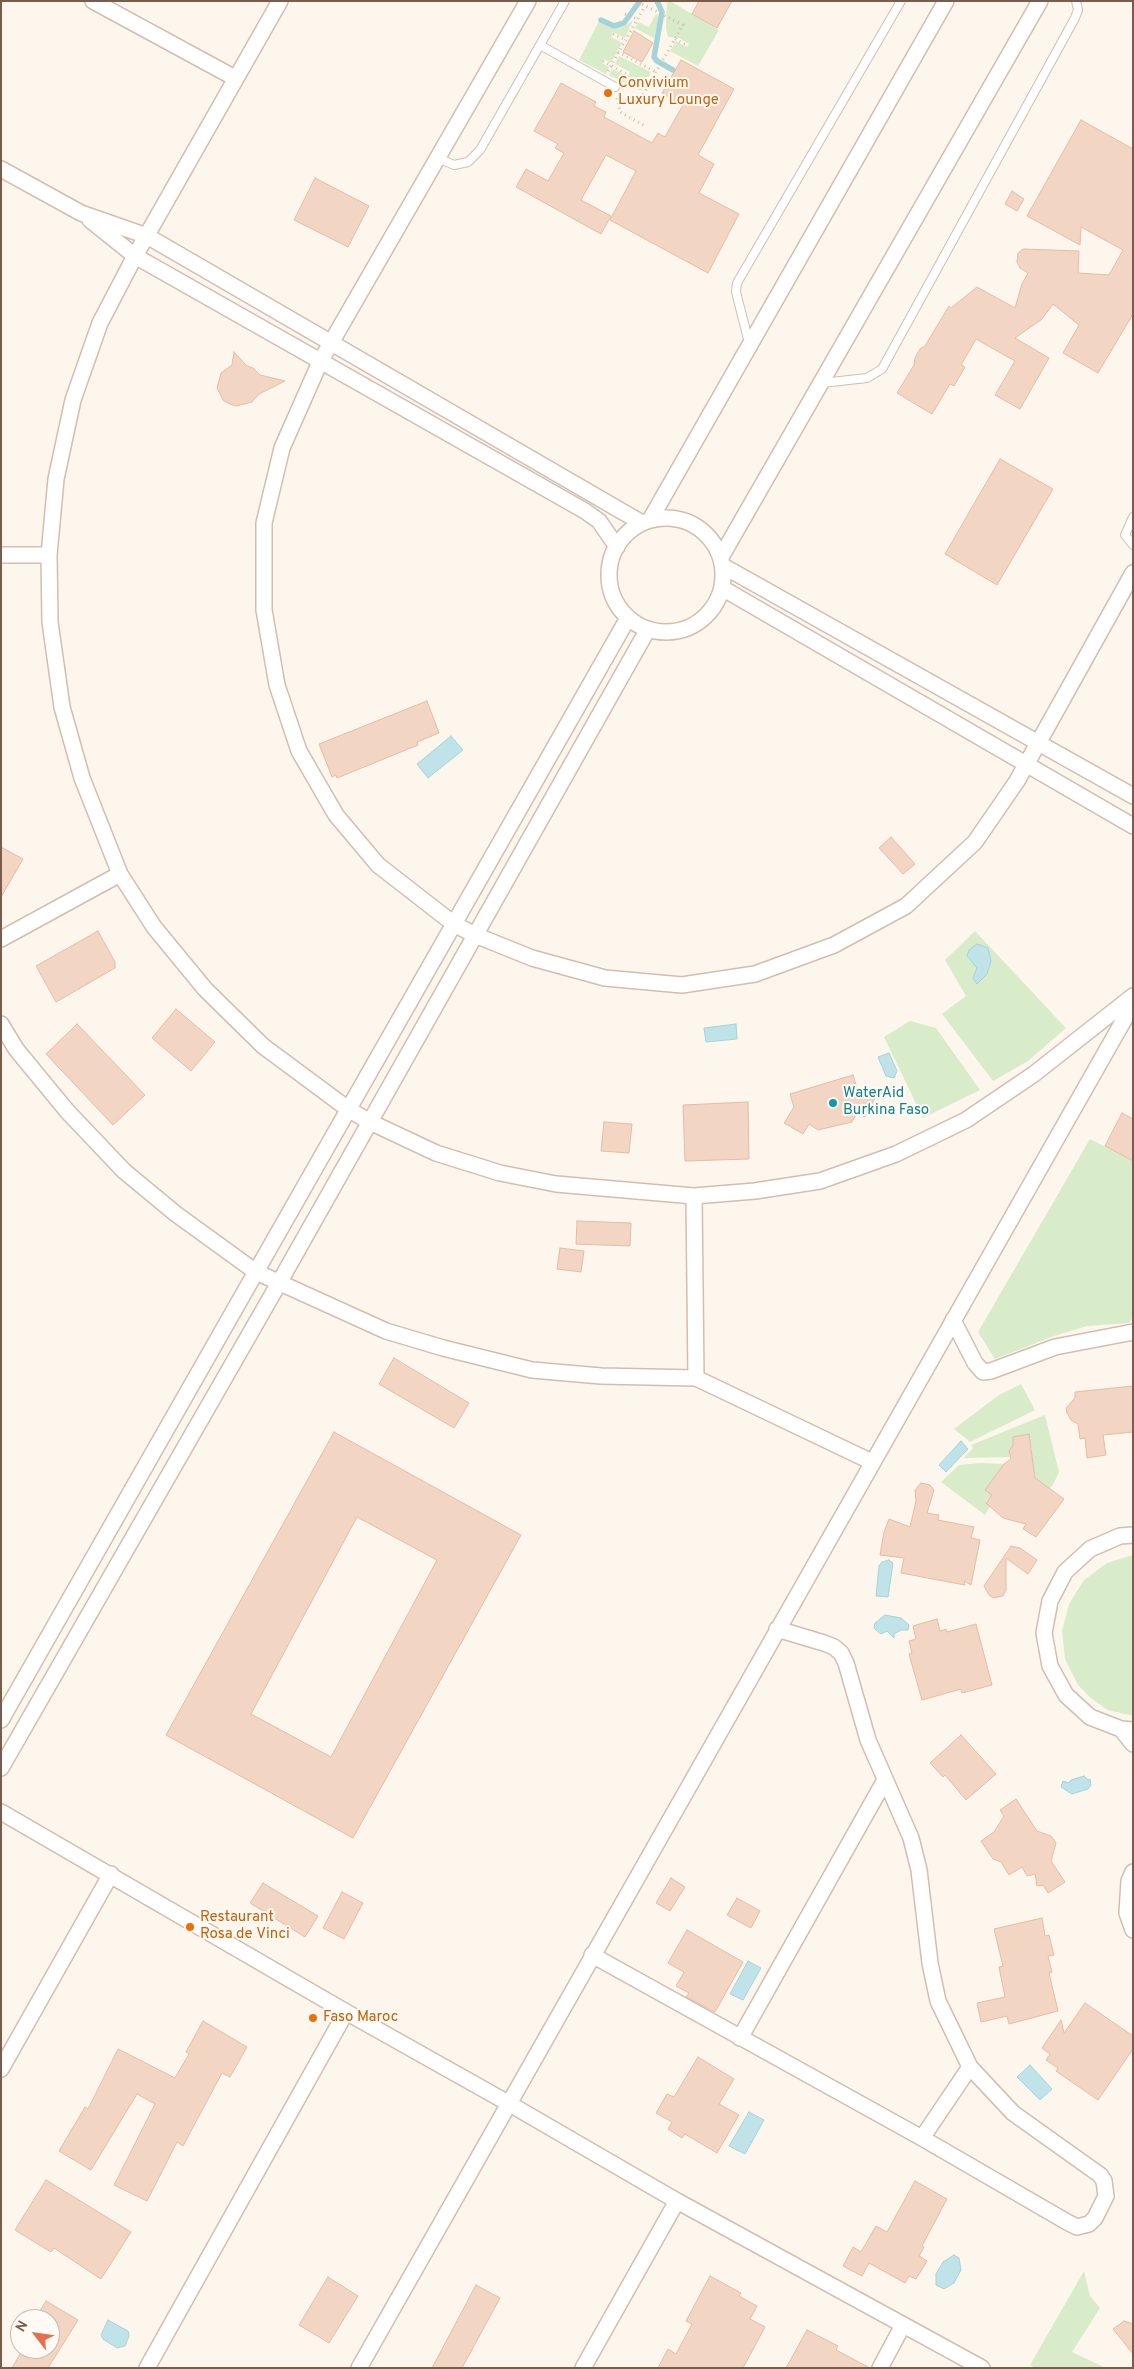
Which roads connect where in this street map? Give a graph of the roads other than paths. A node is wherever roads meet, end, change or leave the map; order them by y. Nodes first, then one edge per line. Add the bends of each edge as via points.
1 (93, 1) edge
2 (280, 1) edge
3 (528, 1) edge
4 (565, 1) edge
5 (901, 1) edge
6 (946, 1) edge
7 (1040, 1) edge
8 (1076, 1) edge
9 (540, 45) junction
10 (235, 78) junction
11 (616, 90) road end
12 (438, 158) junction
13 (1, 170) edge
14 (81, 213) junction
15 (147, 236) junction
16 (135, 256) junction
17 (332, 342) junction
18 (750, 345) junction
19 (320, 362) junction
20 (822, 383) junction
21 (1133, 517) edge
22 (646, 521) junction
23 (1133, 545) edge
24 (617, 547) junction
25 (1, 555) edge
26 (49, 555) junction
27 (722, 562) junction
28 (1133, 573) edge
29 (722, 588) junction
30 (628, 618) junction
31 (648, 630) junction
32 (1039, 742) junction
33 (1026, 763) junction
34 (1133, 796) edge
35 (1133, 826) edge
36 (120, 874) junction
37 (454, 924) junction
38 (475, 935) junction
39 (1, 939) edge
40 (1133, 996) edge
41 (1133, 1004) edge
42 (1, 1024) edge
43 (348, 1109) junction
44 (370, 1122) junction
45 (694, 1196) junction
46 (256, 1272) junction
47 (279, 1283) junction
48 (953, 1320) junction
49 (1133, 1332) edge
50 (696, 1378) junction
51 (150, 1460) junction
52 (872, 1462) junction
53 (170, 1472) junction
54 (1133, 1535) edge
55 (89, 1567) junction
56 (109, 1579) junction
57 (777, 1629) junction
58 (1, 1720) edge
59 (1127, 1730) edge
60 (1133, 1744) edge
61 (1, 1768) edge
62 (885, 1780) junction
63 (1, 1812) edge
64 (1133, 1872) edge
65 (111, 1874) junction
66 (1133, 1930) edge
67 (592, 1955) junction
68 (346, 2012) junction
69 (740, 2038) junction
70 (970, 2067) junction
71 (1, 2069) edge
72 (508, 2103) junction
73 (922, 2138) junction
74 (677, 2201) junction
75 (903, 2325) junction
76 (147, 2368) edge
77 (359, 2368) edge
78 (583, 2368) edge
79 (880, 2368) edge
80 (982, 2368) edge

1 - 10 street
2 - 10 street
3 - 12 street
4 - 9 lane
5 - 18 lane via 737,283 736,292
6 - 18 street
7 - 20 street
8 - 20 lane via 1078,10 1075,18 882,369 867,378
9 - 11 lane
9 - 12 lane via 480,150 468,162 454,165
10 - 15 street
12 - 17 street
13 - 14 street
14 - 15 street
14 - 16 street
15 - 16 street
15 - 17 street
16 - 19 street
16 - 26 street via 100,323 73,400 56,479
17 - 19 street
17 - 22 street
18 - 22 street
19 - 24 street via 585,511 599,521
19 - 37 street via 282,448 264,523 264,610 277,685 299,751 336,815 378,865
20 - 27 street
21 - 23 lane via 1125,535
22 - 24 street via 627,533
22 - 27 street via 668,517 685,520 701,528 714,541
24 - 30 street via 609,577 618,606
25 - 26 street
26 - 36 street via 50,622 62,707 82,778
27 - 29 street
27 - 32 street
28 - 32 street
29 - 31 street via 717,603 694,625 679,631
29 - 33 street
30 - 31 street
30 - 37 street
31 - 38 street
32 - 33 street
32 - 34 street
33 - 35 street
33 - 38 street via 975,842 906,906 834,945 755,974 682,985 605,978 532,958
36 - 39 street
36 - 43 street via 154,927 205,989 263,1046
37 - 38 street
37 - 43 street
38 - 44 street
40 - 45 street via 1034,1074 966,1120 896,1154 820,1181
41 - 48 street
42 - 46 street via 16,1049 62,1104 124,1170 176,1214
43 - 44 street
43 - 46 street
44 - 45 street via 436,1153 500,1174 556,1184
44 - 47 street
45 - 50 street
46 - 47 street
46 - 51 street
47 - 50 street via 386,1331 532,1370 601,1376
47 - 53 street
48 - 49 street via 974,1363 983,1372 1055,1347
48 - 52 street
50 - 52 street
51 - 53 street
51 - 55 street
52 - 57 street
53 - 56 street
54 - 59 street via 1120,1536 1090,1549 1065,1572 1050,1601 1044,1634 1050,1666 1066,1695 1090,1717
55 - 56 street
55 - 58 street
56 - 61 street
57 - 62 street via 824,1643 841,1653 868,1740
57 - 67 street
59 - 60 street
62 - 69 street
62 - 70 street via 911,1838 938,2001
63 - 65 street
64 - 66 street via 1129,1881 1127,1913
65 - 68 street
65 - 71 street
67 - 69 street
67 - 72 street
68 - 72 street
68 - 76 street
69 - 73 street
70 - 73 street
70 - 73 street via 1013,2113 1100,2175 1106,2196 1095,2218 1082,2227 1067,2222
72 - 74 street
72 - 77 street
74 - 75 street
74 - 78 street
75 - 79 street
75 - 80 street

